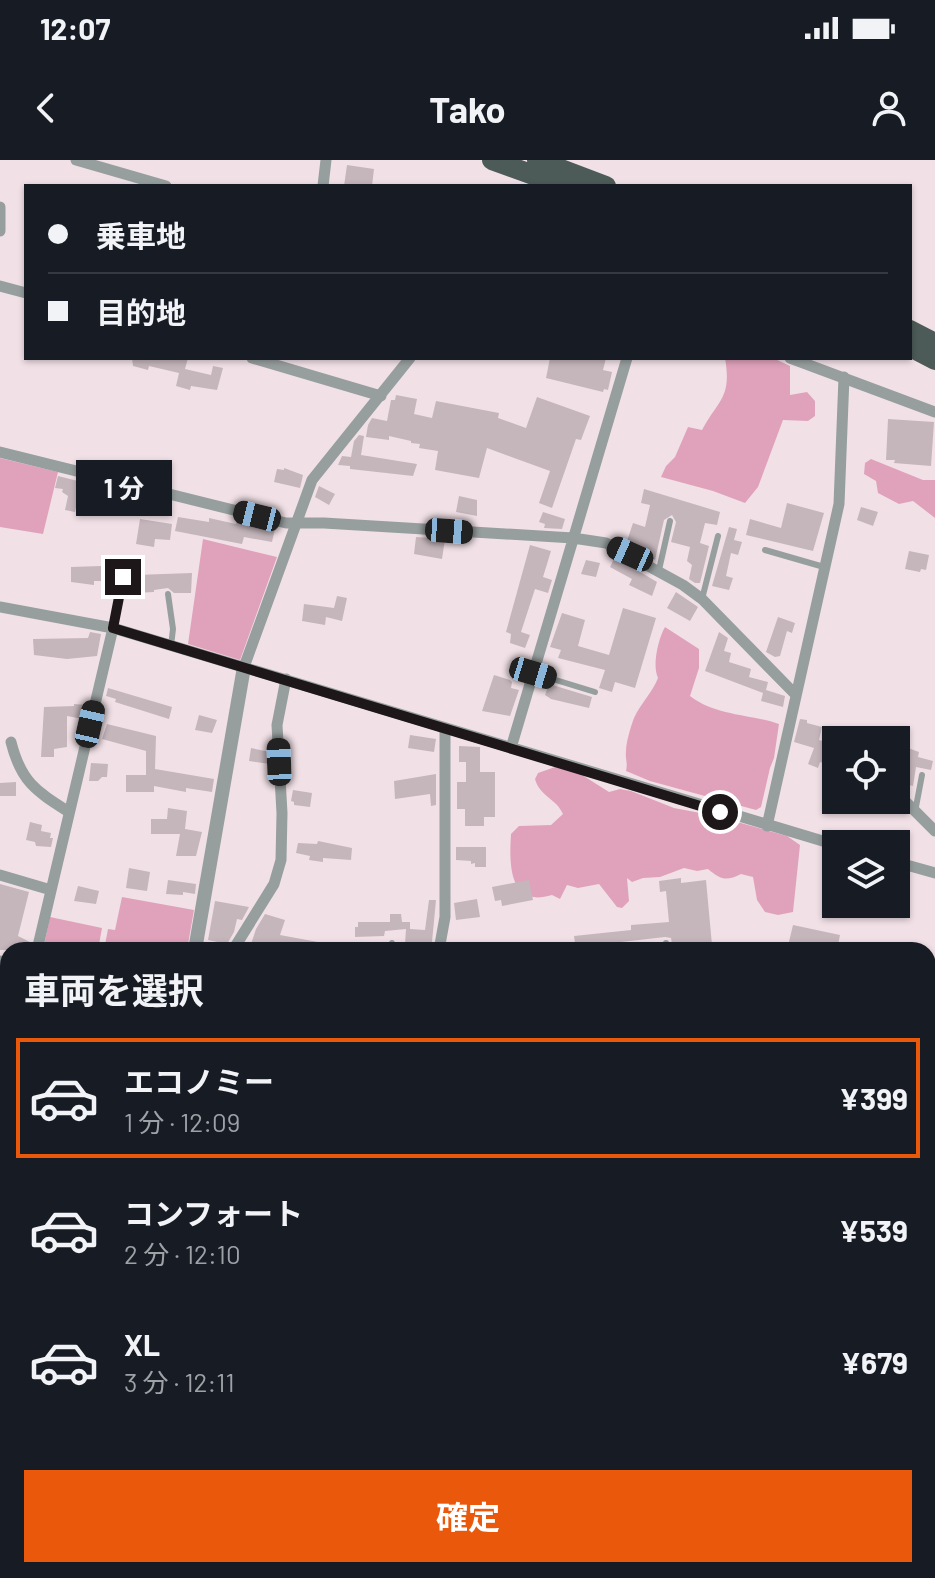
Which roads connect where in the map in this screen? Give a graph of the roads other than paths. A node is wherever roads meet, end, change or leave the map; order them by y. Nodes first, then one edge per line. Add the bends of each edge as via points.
1 (76, 160) edge
2 (326, 160) edge
3 (492, 160) edge
4 (537, 160) edge
5 (159, 184) edge
6 (323, 184) edge
7 (558, 184) edge
8 (601, 184) edge
9 (0, 207) edge
10 (0, 231) edge
11 (0, 286) edge
12 (24, 292) edge
13 (912, 331) edge
14 (935, 343) edge
15 (912, 348) edge
16 (259, 360) edge
17 (408, 360) edge
18 (626, 360) edge
19 (796, 360) edge
20 (935, 360) edge
21 (844, 377) junction
22 (381, 396) junction
23 (935, 412) edge
24 (0, 452) edge
25 (670, 521) dead end
26 (296, 523) junction
27 (718, 536) dead end
28 (573, 538) junction
29 (765, 550) dead end
30 (142, 565) dead end
31 (824, 567) junction
32 (659, 570) junction
33 (168, 594) dead end
34 (702, 599) junction
35 (0, 607) edge
36 (113, 628) junction
37 (171, 646) junction
38 (244, 667) junction
39 (533, 673) junction
40 (286, 679) junction
41 (595, 692) dead end
42 (795, 694) junction
43 (445, 728) junction
44 (6, 745) edge
45 (511, 748) junction
46 (922, 775) dead end
47 (910, 807) edge
48 (69, 812) junction
49 (915, 812) junction
50 (767, 826) junction
51 (935, 831) edge
52 (822, 841) edge
53 (910, 866) edge
54 (935, 873) edge
55 (0, 875) edge
56 (51, 890) junction
57 (39, 942) edge
58 (196, 942) edge
59 (238, 942) edge
60 (440, 942) edge

1 - 5 street
2 - 6 street
3 - 7 highway
4 - 8 highway
9 - 10 street
11 - 12 street
13 - 14 highway
15 - 20 highway
16 - 22 street
17 - 22 street
18 - 28 street
19 - 21 street
21 - 23 street
21 - 31 street via 839,504
22 - 26 street via 312,480
24 - 26 street
25 - 32 lane
26 - 28 street
26 - 38 street
27 - 34 lane
28 - 32 street via 606,543
28 - 39 street
29 - 31 lane
30 - 36 lane via 123,577
31 - 42 street
32 - 34 street
33 - 37 lane
34 - 42 street
35 - 36 street
36 - 37 street
36 - 48 street
37 - 38 street
38 - 40 street
38 - 58 street
39 - 41 lane
39 - 45 street
40 - 43 street
40 - 59 street via 277,725 281,860 274,884
42 - 50 street
43 - 45 street
43 - 60 street via 445,917
44 - 48 street via 27,782
45 - 50 street
46 - 49 lane
47 - 49 street
48 - 56 street
49 - 51 street
50 - 52 street
53 - 54 street
55 - 56 street
56 - 57 street

